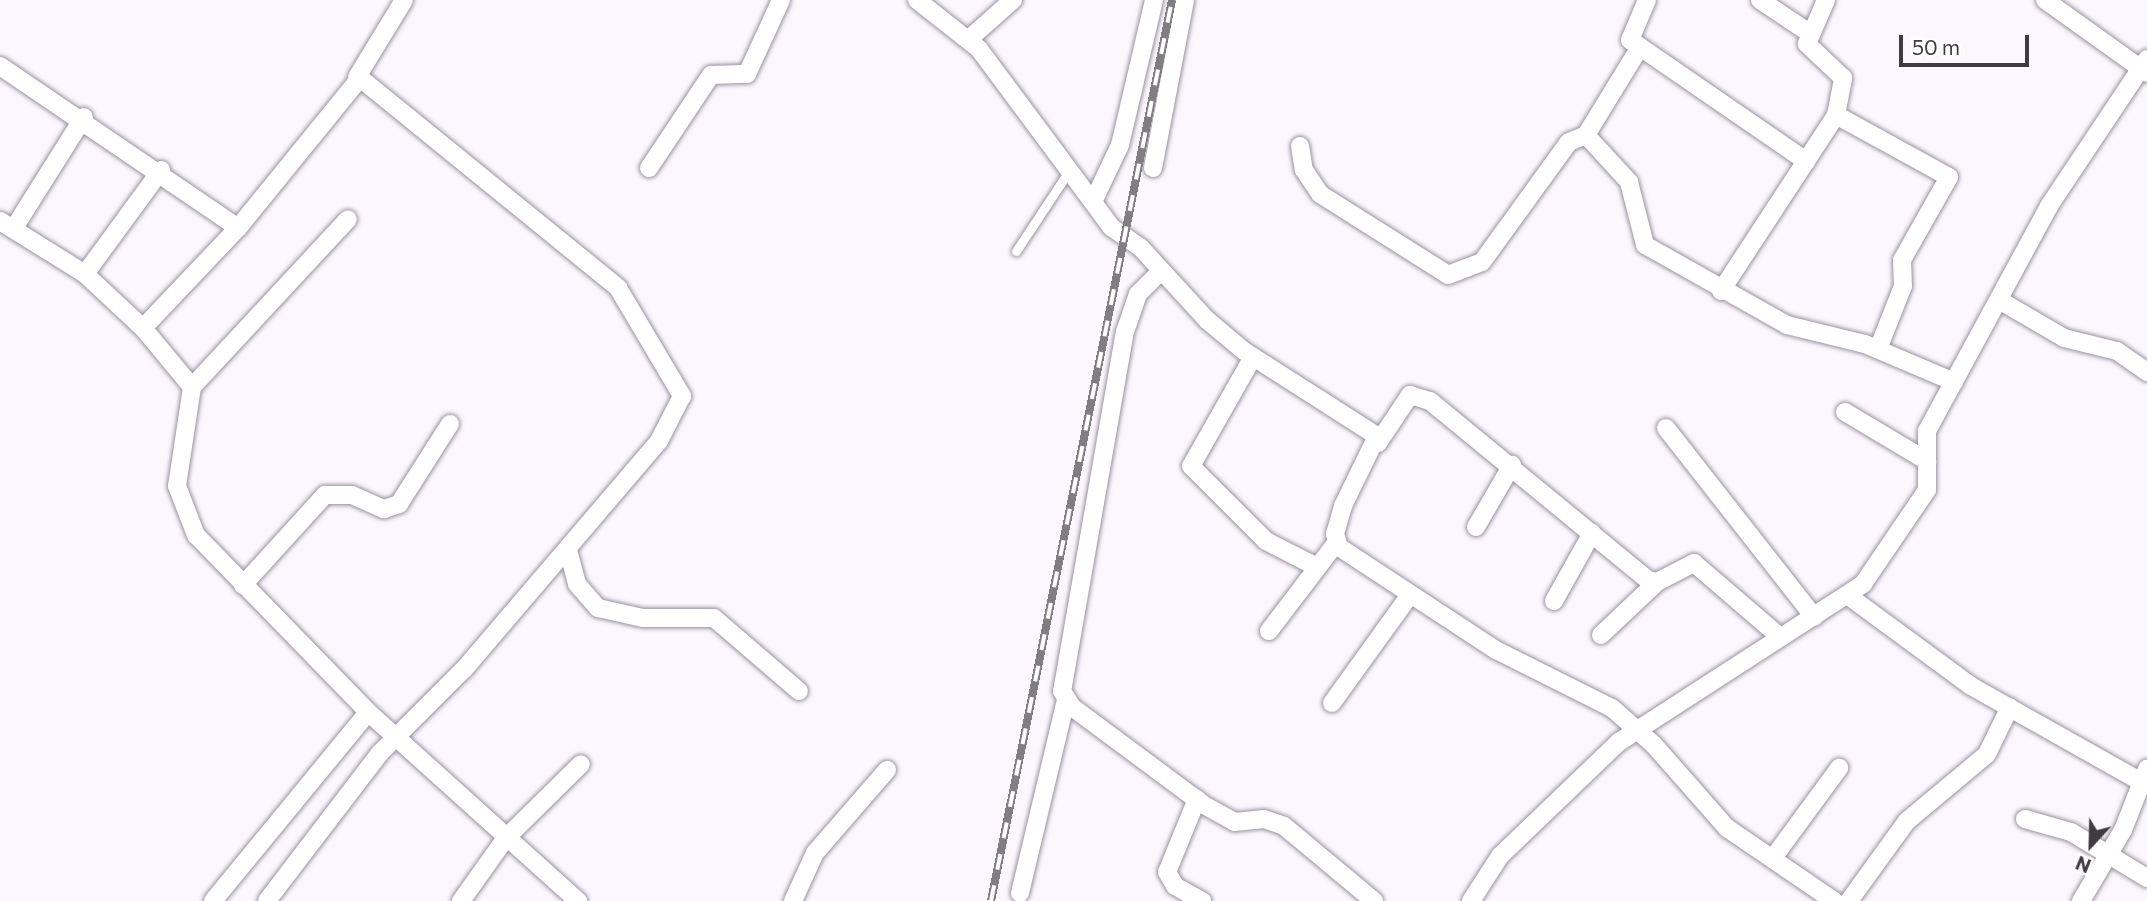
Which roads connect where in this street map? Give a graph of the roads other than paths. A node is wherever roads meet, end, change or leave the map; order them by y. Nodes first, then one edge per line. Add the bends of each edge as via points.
1 (404, 0) edge
2 (781, 0) edge
3 (917, 0) edge
4 (1013, 0) edge
5 (1154, 0) edge
6 (1185, 0) edge
7 (1760, 0) edge
8 (1826, 0) edge
9 (2045, 0) edge
10 (1642, 1) edge
11 (1808, 32) junction
12 (969, 39) junction
13 (1640, 47) junction
14 (2145, 66) edge
15 (2, 72) edge
16 (356, 78) junction
17 (1836, 115) junction
18 (84, 117) junction
19 (1587, 135) junction
20 (1300, 146) dead end
21 (1805, 161) junction
22 (649, 168) dead end
23 (1153, 168) dead end
24 (1071, 169) junction
25 (161, 170) junction
26 (1093, 202) junction
27 (348, 219) dead end
28 (7, 225) edge
29 (238, 228) junction
30 (1016, 251) dead end
31 (1161, 271) junction
32 (85, 274) junction
33 (1721, 291) junction
34 (1999, 300) junction
35 (143, 328) junction
36 (1878, 349) junction
37 (1254, 357) junction
38 (2147, 372) edge
39 (1954, 382) junction
40 (192, 387) junction
41 (1845, 412) dead end
42 (450, 424) dead end
43 (1666, 428) dead end
44 (1378, 443) junction
45 (1927, 460) junction
46 (1512, 465) junction
47 (1476, 527) dead end
48 (1592, 533) junction
49 (1336, 543) junction
50 (568, 550) junction
51 (1317, 567) junction
52 (1657, 582) junction
53 (243, 585) junction
54 (1410, 595) junction
55 (1850, 597) junction
56 (1554, 601) dead end
57 (1814, 617) junction
58 (1269, 631) dead end
59 (1601, 635) dead end
60 (1780, 637) junction
61 (799, 691) dead end
62 (1066, 701) junction
63 (1332, 703) dead end
64 (2010, 707) junction
65 (368, 712) junction
66 (1640, 730) junction
67 (396, 736) junction
68 (581, 764) dead end
69 (1839, 768) dead end
70 (887, 770) dead end
71 (2145, 778) edge
72 (1197, 799) junction
73 (2025, 818) dead end
74 (506, 838) junction
75 (2109, 855) junction
76 (1773, 858) junction
77 (2147, 878) edge
78 (1020, 892) dead end
79 (213, 901) edge
80 (267, 901) edge
81 (461, 901) edge
82 (578, 901) edge
83 (793, 901) edge
84 (1202, 901) edge
85 (1374, 901) edge
86 (1471, 901) edge
87 (1834, 901) edge
88 (1849, 901) edge
89 (2081, 901) edge

1 - 16 street
2 - 22 street via 747,74 711,75
3 - 12 street
4 - 12 street
5 - 26 street via 1120,145
6 - 23 street
7 - 11 street
8 - 11 street
9 - 14 street
10 - 13 street via 1628,36
11 - 17 street via 1809,50 1843,78
12 - 24 street
13 - 19 street
13 - 21 street
14 - 34 street via 2071,167
15 - 18 street
16 - 29 street
16 - 50 street via 618,288 642,339 681,390 683,402 669,429
17 - 21 street
17 - 36 street via 1948,177 1902,260 1903,286
18 - 25 street
18 - 28 street
19 - 20 street via 1569,142 1482,262 1448,275 1320,194 1304,170
19 - 33 street via 1629,182 1645,245
21 - 33 street
24 - 26 street
24 - 30 lane
25 - 29 street
25 - 32 street
26 - 31 street
27 - 40 street
28 - 32 street
29 - 35 street
31 - 37 street
31 - 62 street via 1138,294 1125,331 1063,682
32 - 35 street
33 - 36 street via 1787,325
34 - 38 street via 2064,338 2117,351
34 - 39 street
35 - 40 street
36 - 39 street
37 - 44 street via 1335,404
37 - 51 street via 1191,466 1266,541
39 - 45 street via 1925,439
40 - 53 street via 178,499 197,535
41 - 45 street
42 - 53 street via 399,504 384,509 352,495 325,495
43 - 57 street
44 - 46 street via 1415,395
44 - 49 street via 1343,506
45 - 55 street via 1927,490
46 - 47 street
46 - 48 street
48 - 52 street
48 - 56 street
49 - 51 street
49 - 54 street
50 - 61 street via 577,584 598,608 643,618 714,618
50 - 67 street
51 - 58 street
52 - 59 street
52 - 60 street via 1694,563
53 - 65 street
54 - 63 street
54 - 66 street via 1510,658 1598,699
55 - 57 street
55 - 64 street via 1947,670
57 - 60 street
60 - 66 street
62 - 72 street
62 - 78 street
64 - 71 street
64 - 88 street via 1987,754 1907,821
65 - 67 street
65 - 79 street
66 - 76 street via 1716,819
66 - 86 street via 1539,816 1500,856
67 - 74 street
67 - 80 street
68 - 74 street
69 - 76 street
70 - 83 street via 815,853
71 - 75 street
72 - 84 street via 1167,872 1174,886
72 - 85 street via 1235,822 1264,819 1284,826
73 - 75 street via 2063,829
74 - 81 street
74 - 82 street
75 - 77 street
75 - 89 street
76 - 87 street

